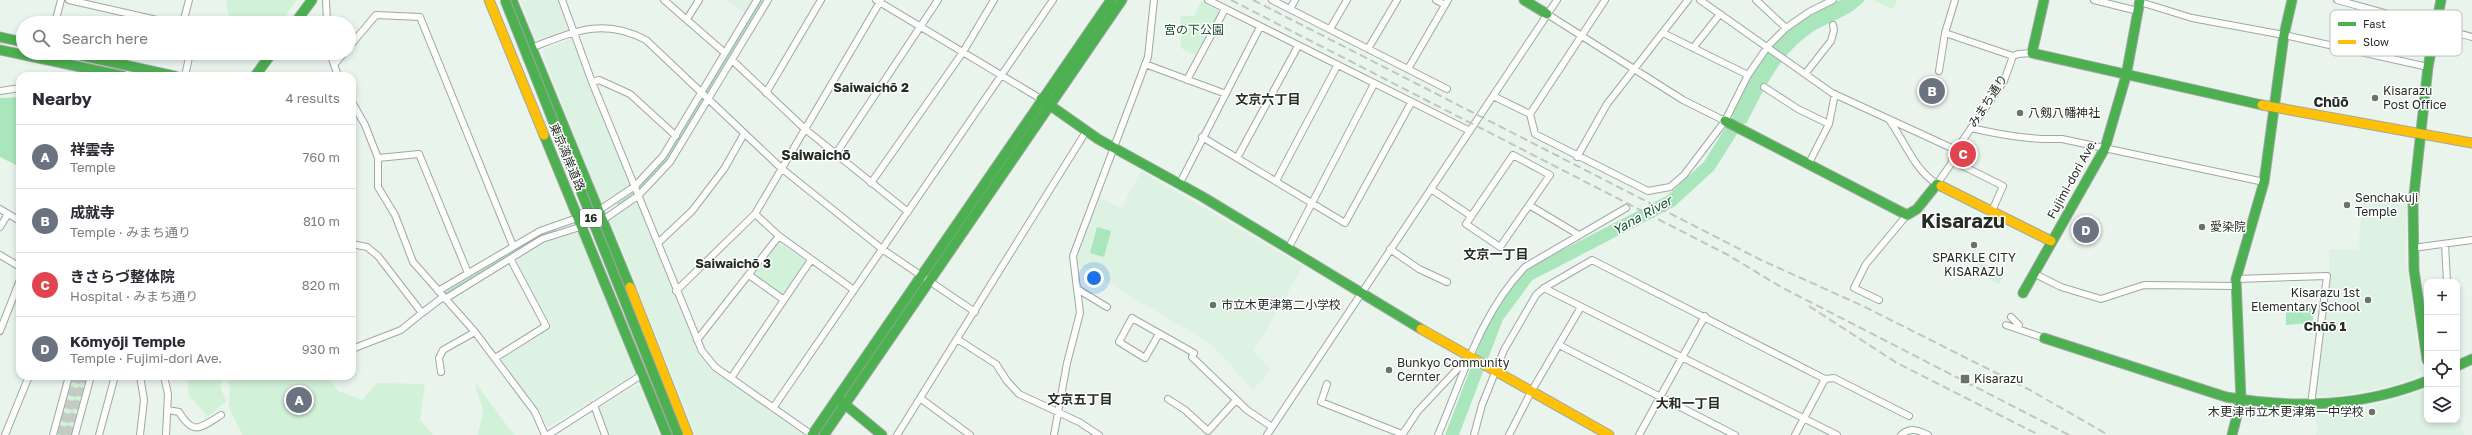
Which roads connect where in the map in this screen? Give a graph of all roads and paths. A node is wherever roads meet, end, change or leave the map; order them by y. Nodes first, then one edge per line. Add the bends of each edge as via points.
1 (61, 0) edge
2 (70, 0) edge
3 (189, 0) edge
4 (312, 0) edge
5 (326, 0) edge
6 (489, 0) edge
7 (505, 0) edge
8 (512, 0) edge
9 (562, 0) edge
10 (664, 0) edge
11 (698, 0) edge
12 (757, 0) edge
13 (768, 0) edge
14 (821, 0) edge
15 (938, 0) edge
16 (994, 0) edge
17 (1053, 0) edge
18 (1111, 0) edge
19 (1122, 0) edge
20 (1154, 0) edge
21 (1208, 0) edge
22 (1272, 0) edge
23 (1295, 0) edge
24 (1347, 0) edge
25 (1397, 0) edge
26 (1436, 0) edge
27 (1524, 0) edge
28 (1557, 0) edge
29 (1606, 0) edge
30 (1688, 0) edge
31 (1700, 0) edge
32 (1756, 0) edge
33 (1833, 0) edge
34 (1954, 0) edge
35 (2044, 0) edge
36 (2094, 0) edge
37 (2292, 0) edge
38 (2337, 0) edge
39 (2441, 0) edge
40 (879, 1) edge
41 (1447, 3) edge
42 (2140, 4) edge
43 (1225, 9) junction
44 (1290, 9) junction
45 (2376, 10) edge
46 (2439, 10) edge
47 (1547, 14) junction
48 (1720, 14) junction
49 (58, 16) edge
50 (140, 16) edge
51 (185, 16) edge
52 (300, 16) edge
53 (327, 16) edge
54 (687, 19) junction
55 (1833, 25) dead end
56 (922, 27) junction
57 (1260, 27) junction
58 (1786, 28) junction
59 (1330, 29) junction
60 (574, 32) junction
61 (1663, 33) junction
62 (1945, 33) junction
63 (2462, 34) edge
64 (2284, 35) junction
65 (1582, 36) junction
66 (0, 37) edge
67 (2472, 37) edge
68 (356, 39) edge
69 (16, 40) edge
70 (2330, 45) edge
71 (1298, 46) junction
72 (1768, 46) junction
73 (531, 48) junction
74 (1693, 48) junction
75 (1368, 49) junction
76 (0, 50) edge
77 (16, 52) edge
78 (963, 52) junction
79 (725, 53) junction
80 (2032, 53) junction
81 (2013, 56) junction
82 (2382, 56) edge
83 (2430, 56) edge
84 (62, 60) edge
85 (102, 60) edge
86 (188, 60) edge
87 (267, 60) edge
88 (332, 60) edge
89 (338, 60) edge
90 (732, 60) junction
91 (1145, 64) junction
92 (334, 65) junction
93 (1337, 66) junction
94 (2428, 66) junction
95 (1408, 69) junction
96 (1635, 70) junction
97 (1939, 71) dead end
98 (107, 72) edge
99 (157, 72) edge
100 (186, 72) edge
101 (258, 72) edge
102 (337, 72) edge
103 (1002, 74) junction
104 (1805, 74) junction
105 (1748, 75) junction
106 (2126, 76) junction
107 (1188, 80) junction
108 (592, 82) junction
109 (1374, 84) junction
110 (1764, 87) dead end
111 (16, 89) edge
112 (1447, 90) dead end
113 (0, 91) edge
114 (766, 93) junction
115 (1226, 94) junction
116 (1835, 94) junction
117 (705, 96) junction
118 (1493, 96) junction
119 (1041, 99) junction
120 (1411, 104) junction
121 (1050, 107) junction
122 (2274, 107) junction
123 (356, 109) edge
124 (1530, 114) junction
125 (1889, 120) junction
126 (1724, 121) junction
127 (1829, 124) junction
128 (1971, 128) junction
129 (804, 129) junction
130 (1087, 130) junction
131 (1470, 131) junction
132 (2421, 133) junction
133 (744, 134) junction
134 (676, 136) junction
135 (1202, 137) junction
136 (2472, 143) edge
137 (1114, 146) junction
138 (2105, 148) junction
139 (1956, 150) junction
140 (835, 155) junction
141 (1577, 157) junction
142 (378, 158) junction
143 (1237, 158) junction
144 (1953, 161) junction
145 (1808, 164) junction
146 (782, 168) junction
147 (1276, 181) junction
148 (2264, 182) junction
149 (1180, 183) junction
150 (871, 184) junction
151 (1937, 184) junction
152 (1430, 189) junction
153 (637, 190) junction
154 (1312, 203) junction
155 (1529, 204) junction
156 (1626, 208) dead end
157 (0, 209) edge
158 (600, 210) junction
159 (1992, 211) junction
160 (908, 212) junction
161 (8, 214) junction
162 (755, 214) junction
163 (1907, 215) junction
164 (1471, 216) junction
165 (16, 219) edge
166 (604, 220) junction
167 (581, 222) junction
168 (0, 227) edge
169 (1579, 234) junction
170 (779, 236) junction
171 (2472, 240) edge
172 (2051, 241) junction
173 (658, 243) junction
174 (2445, 244) junction
175 (356, 245) edge
176 (513, 246) junction
177 (2413, 248) junction
178 (1288, 249) junction
179 (1390, 249) junction
180 (882, 250) junction
181 (0, 255) edge
182 (511, 260) junction
183 (811, 260) junction
184 (16, 265) edge
185 (468, 273) junction
186 (2033, 273) junction
187 (749, 275) junction
188 (927, 279) junction
189 (2447, 279) edge
190 (1447, 282) dead end
191 (2236, 283) junction
192 (1544, 288) junction
193 (16, 290) edge
194 (854, 290) junction
195 (1079, 290) junction
196 (438, 291) junction
197 (676, 291) junction
198 (1361, 293) junction
199 (2022, 293) dead end
200 (444, 298) junction
201 (784, 300) junction
202 (1879, 300) dead end
203 (1107, 306) dead end
204 (1581, 307) junction
205 (975, 312) junction
206 (422, 314) junction
207 (1705, 316) junction
208 (2011, 317) dead end
209 (2006, 325) dead end
210 (0, 331) edge
211 (475, 332) junction
212 (1158, 334) junction
213 (2044, 338) junction
214 (957, 339) junction
215 (698, 340) junction
216 (1559, 345) junction
217 (356, 347) edge
218 (2426, 351) edge
219 (1468, 357) junction
220 (495, 358) junction
221 (1682, 358) junction
222 (2472, 358) edge
223 (2460, 364) edge
224 (440, 372) dead end
225 (1496, 373) junction
226 (642, 374) junction
227 (731, 378) junction
228 (1825, 379) junction
229 (26, 380) edge
230 (68, 380) edge
231 (90, 380) edge
232 (114, 380) edge
233 (141, 380) edge
234 (164, 380) edge
235 (2424, 382) edge
236 (1327, 384) dead end
237 (1531, 392) junction
238 (1660, 397) junction
239 (920, 398) junction
240 (1168, 399) dead end
241 (1236, 400) junction
242 (2241, 400) junction
243 (842, 402) junction
244 (594, 405) junction
245 (2311, 405) junction
246 (773, 408) junction
247 (168, 410) junction
248 (1058, 413) junction
249 (221, 415) dead end
250 (1909, 416) dead end
251 (1804, 419) junction
252 (1272, 426) junction
253 (5, 435) edge
254 (53, 435) edge
255 (75, 435) edge
256 (99, 435) edge
257 (140, 435) edge
258 (166, 435) edge
259 (546, 435) edge
260 (605, 435) edge
261 (667, 435) edge
262 (678, 435) edge
263 (689, 435) edge
264 (812, 435) edge
265 (824, 435) edge
266 (882, 435) edge
267 (897, 435) edge
268 (970, 435) edge
269 (1054, 435) edge
270 (1099, 435) edge
271 (1267, 435) edge
272 (1402, 435) edge
273 (1438, 435) edge
274 (1474, 435) edge
275 (1509, 435) edge
276 (1609, 435) edge
277 (1639, 435) edge
278 (1735, 435) edge
279 (1795, 435) edge
280 (1837, 435) edge
281 (1901, 435) edge
282 (1928, 435) edge
283 (2232, 435) edge

1 - 49 street
2 - 50 street
3 - 51 street
4 - 52 main road
5 - 53 street
6 - 167 main road, 東京湾岸道路 / 16
7 - 262 main road, 東京湾岸道路 / 16, bridge
8 - 73 main road, 16
9 - 60 street
10 - 54 street
11 - 54 street
12 - 79 street
13 - 90 street
14 - 114 street
15 - 56 street
16 - 78 street
17 - 103 street
18 - 119 main road
19 - 121 main road
20 - 91 street
21 - 43 street
22 - 44 street
23 - 44 street
24 - 59 street
25 - 75 street
26 - 41 street
27 - 47 main road
28 - 47 street
29 - 65 street
30 - 61 street
31 - 48 street
32 - 58 street
33 - 58 street
34 - 62 street
35 - 80 main road
36 - 42 street
37 - 64 main road
38 - 45 street
39 - 46 main road
40 - 56 street
40 - 129 street
41 - 95 street
42 - 64 street via 2192,18
42 - 106 main road, Fujimi-dori Ave.
43 - 57 street
43 - 107 street
44 - 59 street
47 - 65 street
47 - 118 street
48 - 72 street
48 - 74 street
54 - 79 street
55 - 104 street via 1831,41
56 - 78 street
56 - 140 street
57 - 71 street
57 - 115 street
58 - 72 street
59 - 75 street
60 - 73 street
60 - 108 street
60 - 117 street via 610,27 638,36 658,50
61 - 74 street
61 - 96 street
62 - 81 street
62 - 97 street
63 - 67 street
64 - 70 street
64 - 122 main road
65 - 96 street
65 - 124 street
66 - 69 main road
68 - 176 street via 376,15 420,17
71 - 93 street
71 - 143 street
72 - 104 street
72 - 105 street
73 - 158 main road, 16
74 - 105 street
75 - 95 street
76 - 77 main road
78 - 103 street
78 - 150 street
79 - 117 street
80 - 81 street
80 - 106 main road
81 - 128 street, みまち通り via 2004,81
82 - 94 street
83 - 94 main road
84 - 98 main road
85 - 99 main road
86 - 100 street
87 - 101 main road
88 - 92 street
89 - 92 street
90 - 114 street
90 - 117 street
91 - 107 street
91 - 137 street
92 - 102 street
93 - 109 street
93 - 147 street
94 - 132 main road
95 - 112 street
96 - 126 street via 1683,100
96 - 141 street via 1607,104
103 - 119 street
103 - 160 street
104 - 116 street
105 - 126 street
106 - 122 main road
106 - 138 main road, Fujimi-dori Ave.
107 - 115 street
108 - 134 street via 599,80 630,94
108 - 153 street
109 - 120 street
109 - 154 street
110 - 127 street via 1798,109
111 - 113 street
114 - 129 street
115 - 135 street
116 - 125 street
116 - 127 street
117 - 133 street
117 - 134 street
117 - 153 street via 670,162
118 - 124 street
118 - 131 street
119 - 121 main road
119 - 188 main road
120 - 131 street
120 - 154 street via 1345,223
121 - 130 main road
121 - 188 main road
122 - 132 main road
122 - 148 main road
123 - 142 street
124 - 141 street via 1535,134
125 - 139 street
125 - 151 street via 1906,144 1918,169
126 - 141 street via 1684,175 1670,187 1648,191
126 - 145 main road
127 - 145 street
128 - 138 street via 2035,140 2062,139
128 - 139 street, みまち通り
129 - 140 street
129 - 146 street
130 - 137 main road
130 - 205 street
131 - 152 street
132 - 136 main road
132 - 177 main road via 2413,204
133 - 146 street
133 - 173 street via 724,169 692,211
134 - 153 street
135 - 143 street
135 - 149 street
137 - 149 main road
137 - 195 street via 1073,256
138 - 148 street
138 - 172 main road, Fujimi-dori Ave.
139 - 144 street, みまち通り
140 - 150 street
142 - 185 street via 419,154
142 - 196 street via 378,187 395,215 414,262
143 - 147 street
144 - 151 street, みまち通り
144 - 159 street via 2003,186
145 - 163 main road
146 - 162 street
146 - 180 street
147 - 154 street
148 - 191 main road
149 - 178 main road
150 - 160 street
151 - 159 main road
151 - 163 main road via 1917,209
152 - 164 street
152 - 179 street
153 - 158 street
153 - 166 street
153 - 173 street
154 - 178 street
155 - 164 street via 1500,247 1466,224
155 - 164 street via 1550,175 1513,155
155 - 169 street
156 - 169 street
157 - 161 street
158 - 166 main road, 16
158 - 167 street
159 - 172 main road
160 - 180 street
161 - 165 street
161 - 168 street
162 - 170 street
162 - 197 street
163 - 202 street via 1866,264 1854,288
166 - 167 street
166 - 263 main road, 16
167 - 176 street via 540,231
167 - 182 street via 542,239
167 - 226 main road, 東京湾岸道路 / 16
169 - 219 street via 1525,267 1512,281 1476,339
170 - 183 street
170 - 187 street
171 - 174 street
172 - 186 main road, Fujimi-dori Ave.
173 - 197 street
174 - 177 street
174 - 189 street
175 - 206 street via 367,247 378,256
176 - 185 street
177 - 218 main road
178 - 198 main road
179 - 190 street via 1419,269
179 - 198 street
180 - 188 street
180 - 194 street
181 - 184 street
182 - 200 street
182 - 220 street via 546,326
183 - 194 street
183 - 201 street
185 - 196 street
186 - 191 street via 2061,287 2101,299 2144,285
186 - 199 main road, Fujimi-dori Ave.
187 - 201 street
187 - 215 street
188 - 205 street
188 - 243 main road
191 - 242 main road
191 - 245 street via 2327,276
192 - 204 street
192 - 207 street via 1592,260
192 - 225 street via 1536,295 1509,338
193 - 210 street
194 - 246 street
195 - 203 street
195 - 248 street via 1080,313
196 - 200 street
197 - 215 street
198 - 219 main road
198 - 252 street
200 - 206 street
200 - 211 street
201 - 227 street
204 - 216 street
204 - 221 street
205 - 214 street
206 - 217 street via 400,330
207 - 221 street
207 - 228 street
208 - 213 street via 2017,324
209 - 213 street
211 - 220 street
211 - 224 street via 444,350 439,358
212 - 212 street via 1132,318 1119,342 1145,358
212 - 241 street via 1194,353 1192,357
213 - 242 main road
214 - 239 street
214 - 248 street via 996,364 1007,382 1019,394
215 - 227 street via 708,359
216 - 237 street
216 - 238 street
219 - 225 main road
219 - 272 street via 1418,411
219 - 273 street
220 - 259 street via 535,412
221 - 238 street
221 - 251 street
222 - 223 main road
225 - 237 main road
225 - 274 street via 1482,405
226 - 244 street
226 - 261 main road, 東京湾岸道路 / 16
227 - 246 street
228 - 250 street via 1834,378
228 - 251 street
229 - 253 street
230 - 254 street
231 - 255 street
232 - 256 street
233 - 257 street via 144,400
234 - 247 street
235 - 245 main road via 2370,401
236 - 272 street via 1321,402
237 - 275 street
237 - 276 main road
238 - 277 street
238 - 278 street
239 - 267 street
239 - 268 street
240 - 241 street via 1208,430
241 - 252 street
242 - 245 main road
242 - 283 main road
243 - 264 main road
243 - 265 main road
243 - 266 main road
244 - 259 street
244 - 260 street
246 - 264 street
247 - 249 street via 178,412 187,427 192,429
247 - 258 street
248 - 269 street
248 - 270 street
251 - 279 street
251 - 280 street
252 - 271 street
281 - 282 street via 1906,430 1915,429

